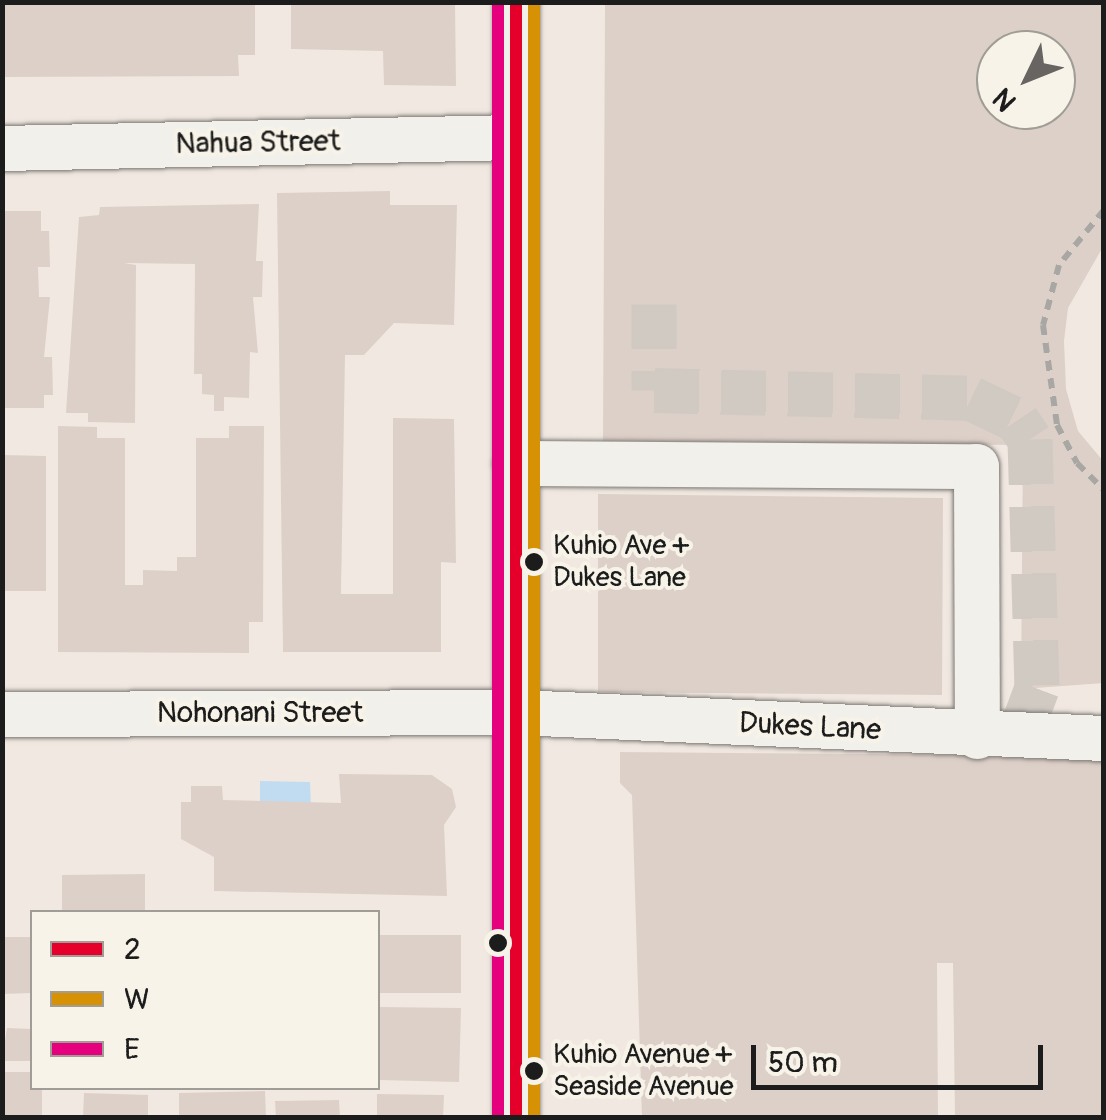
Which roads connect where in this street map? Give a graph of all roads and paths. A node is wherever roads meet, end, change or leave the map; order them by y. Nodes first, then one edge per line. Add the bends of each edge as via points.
1 (516, 2) edge
2 (514, 137) junction
3 (2, 148) edge
4 (1104, 210) edge
5 (515, 463) junction
6 (1104, 490) edge
7 (517, 712) junction
8 (2, 714) edge
9 (977, 736) junction
10 (1104, 738) edge
11 (516, 1118) edge

1 - 2 street
2 - 3 street, Nahua Street
2 - 5 street
4 - 6 path via 1060,265 1043,325 1057,425 1077,462
5 - 7 street
5 - 9 street via 976,466
7 - 8 street, Nohonani Street
7 - 9 street, Dukes Lane
7 - 11 street
9 - 10 street, Dukes Lane

